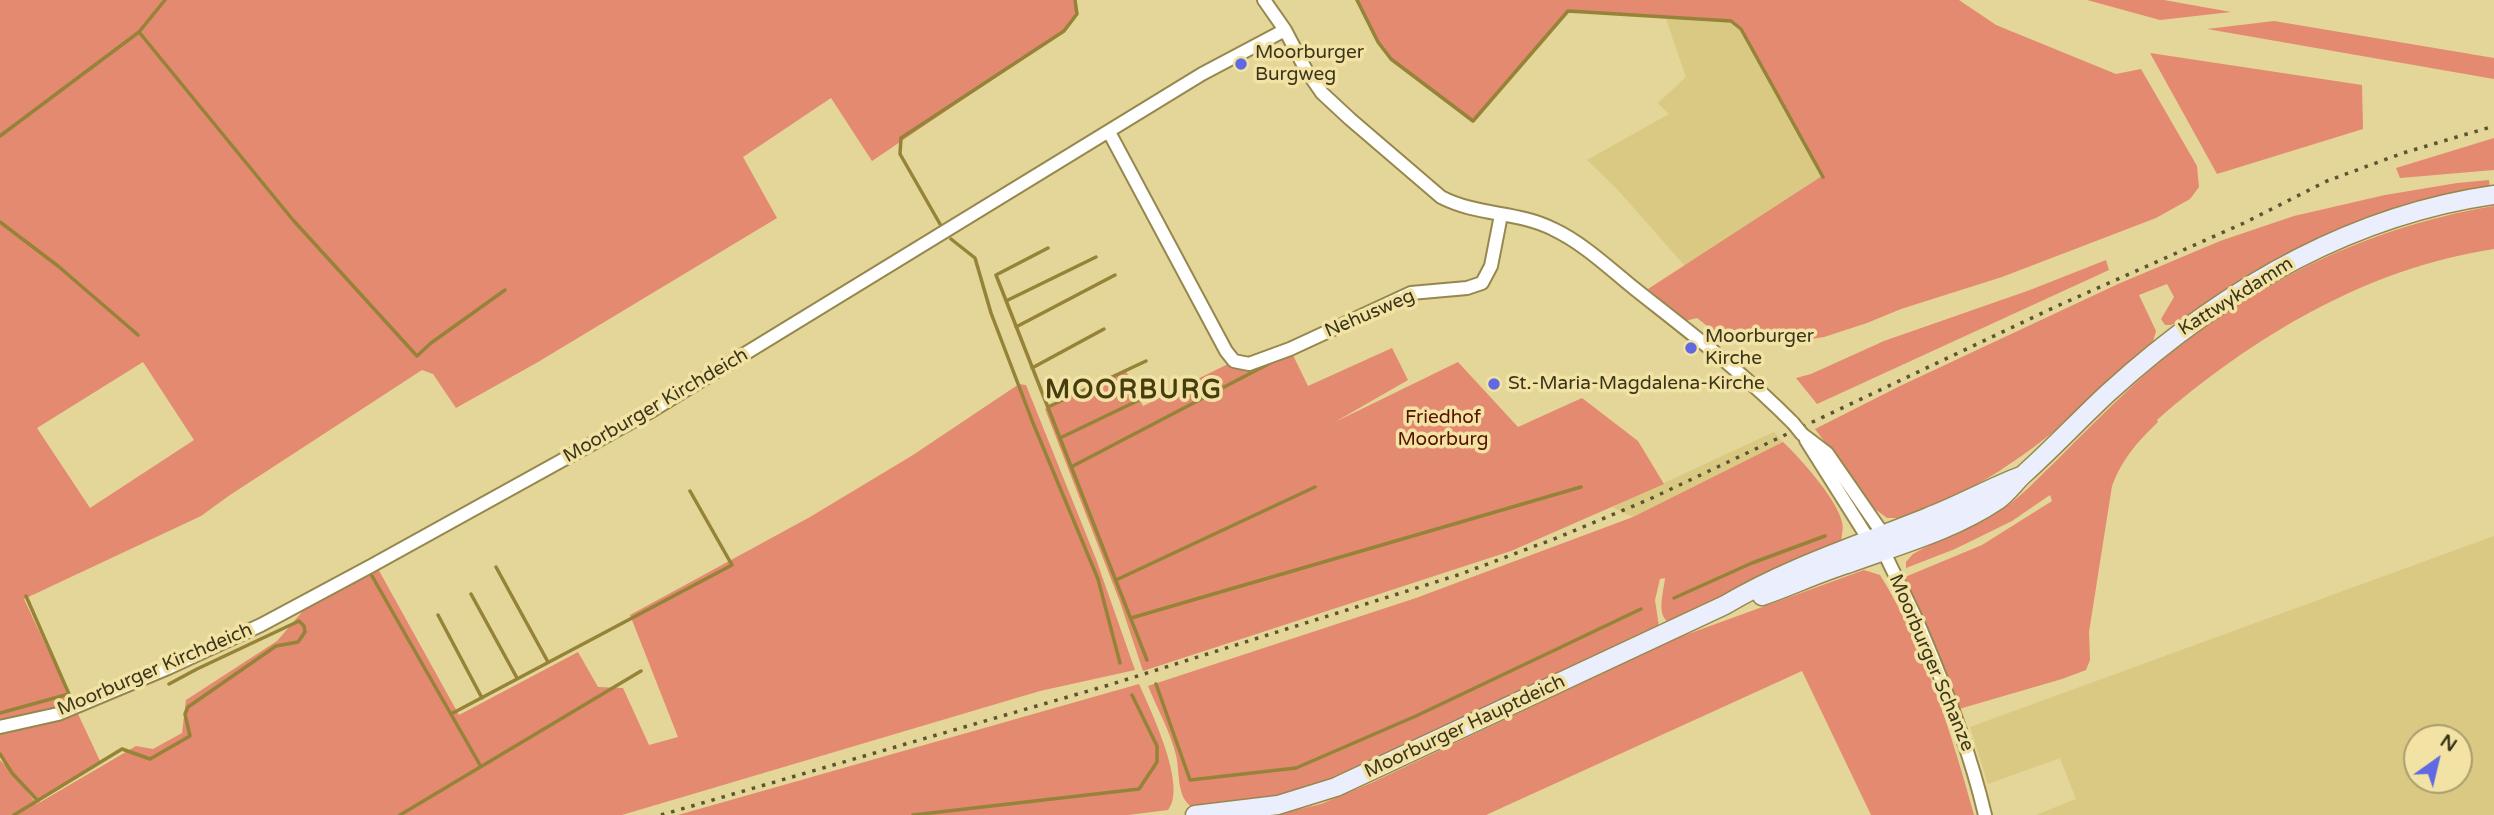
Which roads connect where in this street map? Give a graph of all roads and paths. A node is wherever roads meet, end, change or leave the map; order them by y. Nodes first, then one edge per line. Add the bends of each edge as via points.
1 (1264, 0) edge
2 (1285, 30) junction
3 (1109, 132) junction
4 (2494, 195) edge
5 (1501, 215) junction
6 (1878, 542) junction
7 (0, 727) edge
8 (1195, 815) edge
9 (1985, 815) edge

1 - 2 street, Moorburger Schanze
2 - 3 street, Moorburger Kirchdeich
2 - 5 street, Moorburger Schanze via 1322,93 1394,158 1454,204
3 - 5 street, Nehusweg via 1234,361 1250,364 1290,349 1411,293 1482,283
3 - 7 street, Moorburger Kirchdeich via 653,410 359,573 168,668 58,713
4 - 6 main road, Kattwykdamm via 2365,229 2250,284 2146,359 2001,498 1938,531
5 - 6 street, Moorburger Schanze, bridge via 1535,221 1571,238 1711,350 1802,433
6 - 8 main road, Moorburger Hauptdeich via 1757,586 1336,787 1278,805
6 - 9 street, Moorburger Schanze via 1950,699

